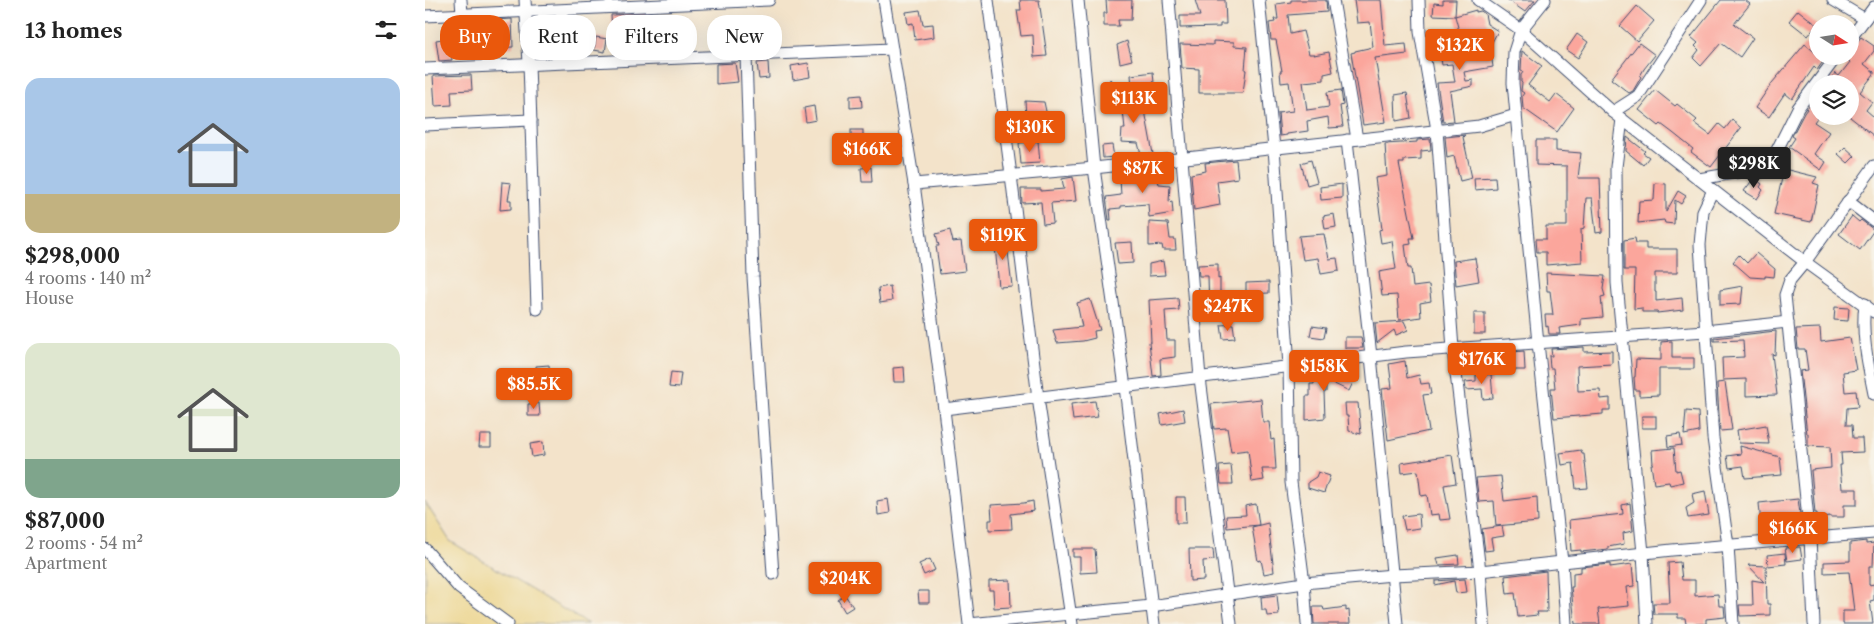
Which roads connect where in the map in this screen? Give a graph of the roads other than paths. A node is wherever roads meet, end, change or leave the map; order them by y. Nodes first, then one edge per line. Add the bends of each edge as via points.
1 (461, 0) edge
2 (769, 0) edge
3 (884, 0) edge
4 (987, 0) edge
5 (1078, 0) edge
6 (1169, 0) edge
7 (1259, 0) edge
8 (1333, 0) edge
9 (1419, 0) edge
10 (1478, 0) edge
11 (1545, 0) edge
12 (1701, 0) edge
13 (1833, 0) edge
14 (525, 6) edge
15 (1874, 7) edge
16 (462, 14) junction
17 (425, 16) edge
18 (1865, 19) junction
19 (1859, 27) edge
20 (1521, 30) junction
21 (892, 49) junction
22 (782, 54) edge
23 (707, 56) edge
24 (746, 60) edge
25 (529, 63) junction
26 (1830, 65) edge
27 (425, 68) edge
28 (1516, 115) junction
29 (1617, 115) junction
30 (531, 120) junction
31 (425, 125) edge
32 (1437, 130) junction
33 (1352, 139) junction
34 (1274, 148) junction
35 (1181, 158) junction
36 (1874, 166) edge
37 (1094, 168) junction
38 (1011, 175) junction
39 (1699, 179) junction
40 (914, 184) junction
41 (1713, 190) junction
42 (1848, 201) junction
43 (1874, 221) edge
44 (1805, 262) junction
45 (1869, 308) edge
46 (537, 309) dead end
47 (1788, 322) junction
48 (1705, 331) junction
49 (1622, 337) junction
50 (1538, 343) junction
51 (1453, 348) junction
52 (1371, 356) junction
53 (1289, 366) junction
54 (1201, 378) junction
55 (1125, 387) junction
56 (1874, 394) edge
57 (1038, 398) junction
58 (944, 409) junction
59 (1874, 532) edge
60 (1810, 538) junction
61 (1728, 545) junction
62 (425, 549) edge
63 (1643, 553) junction
64 (1562, 562) junction
65 (1480, 571) junction
66 (773, 574) dead end
67 (1393, 575) junction
68 (1304, 583) junction
69 (1226, 594) junction
70 (1151, 606) junction
71 (1071, 619) edge
72 (508, 624) edge
73 (1154, 624) edge
74 (1231, 624) edge
75 (1307, 624) edge
76 (1397, 624) edge
77 (1484, 624) edge
78 (1566, 624) edge
79 (1647, 624) edge
80 (1733, 624) edge
81 (1815, 624) edge

1 - 16 street
2 - 14 street
3 - 21 street
4 - 38 street
5 - 37 street
6 - 35 street
7 - 34 street
8 - 33 street
9 - 32 street via 1420,32
10 - 20 street
11 - 20 street
12 - 29 street via 1638,96
13 - 18 street
14 - 16 street
14 - 25 street
15 - 18 street
16 - 17 street
18 - 19 street
20 - 28 street via 1514,52
20 - 29 street
21 - 22 street
21 - 40 street
23 - 25 street
24 - 66 street via 753,277
25 - 27 street
25 - 30 street
26 - 39 street via 1798,108 1775,154 1767,162 1739,172
28 - 32 street via 1479,126
28 - 50 street
29 - 39 street
29 - 49 street via 1617,283
30 - 31 street
30 - 46 street
32 - 33 street
32 - 51 street
33 - 34 street
33 - 52 street
34 - 35 street
34 - 53 street
35 - 37 street
35 - 54 street
36 - 42 street
37 - 38 street
37 - 55 street
38 - 40 street
38 - 57 street
39 - 41 street
40 - 58 street
41 - 44 street
41 - 48 street via 1703,211 1700,245
42 - 43 street
42 - 44 street
44 - 45 street
44 - 47 street via 1790,280 1785,295
45 - 56 street via 1863,319
47 - 48 street
47 - 60 street
48 - 49 street
48 - 61 street via 1713,438
49 - 50 street
49 - 63 street
50 - 51 street
50 - 64 street
51 - 52 street
51 - 65 street
52 - 53 street
52 - 67 street
53 - 54 street
53 - 68 street via 1291,482
54 - 55 street
54 - 69 street
55 - 57 street
55 - 70 street
57 - 58 street
57 - 71 street
58 - 71 street via 969,624
59 - 60 street
60 - 61 street
60 - 81 street
61 - 63 street
61 - 80 street
62 - 72 street via 459,588
63 - 64 street
63 - 79 street
64 - 65 street
64 - 78 street
65 - 67 street
65 - 77 street
67 - 68 street
67 - 76 street
68 - 69 street
68 - 75 street
69 - 70 street
69 - 74 street
70 - 71 street
70 - 73 street

